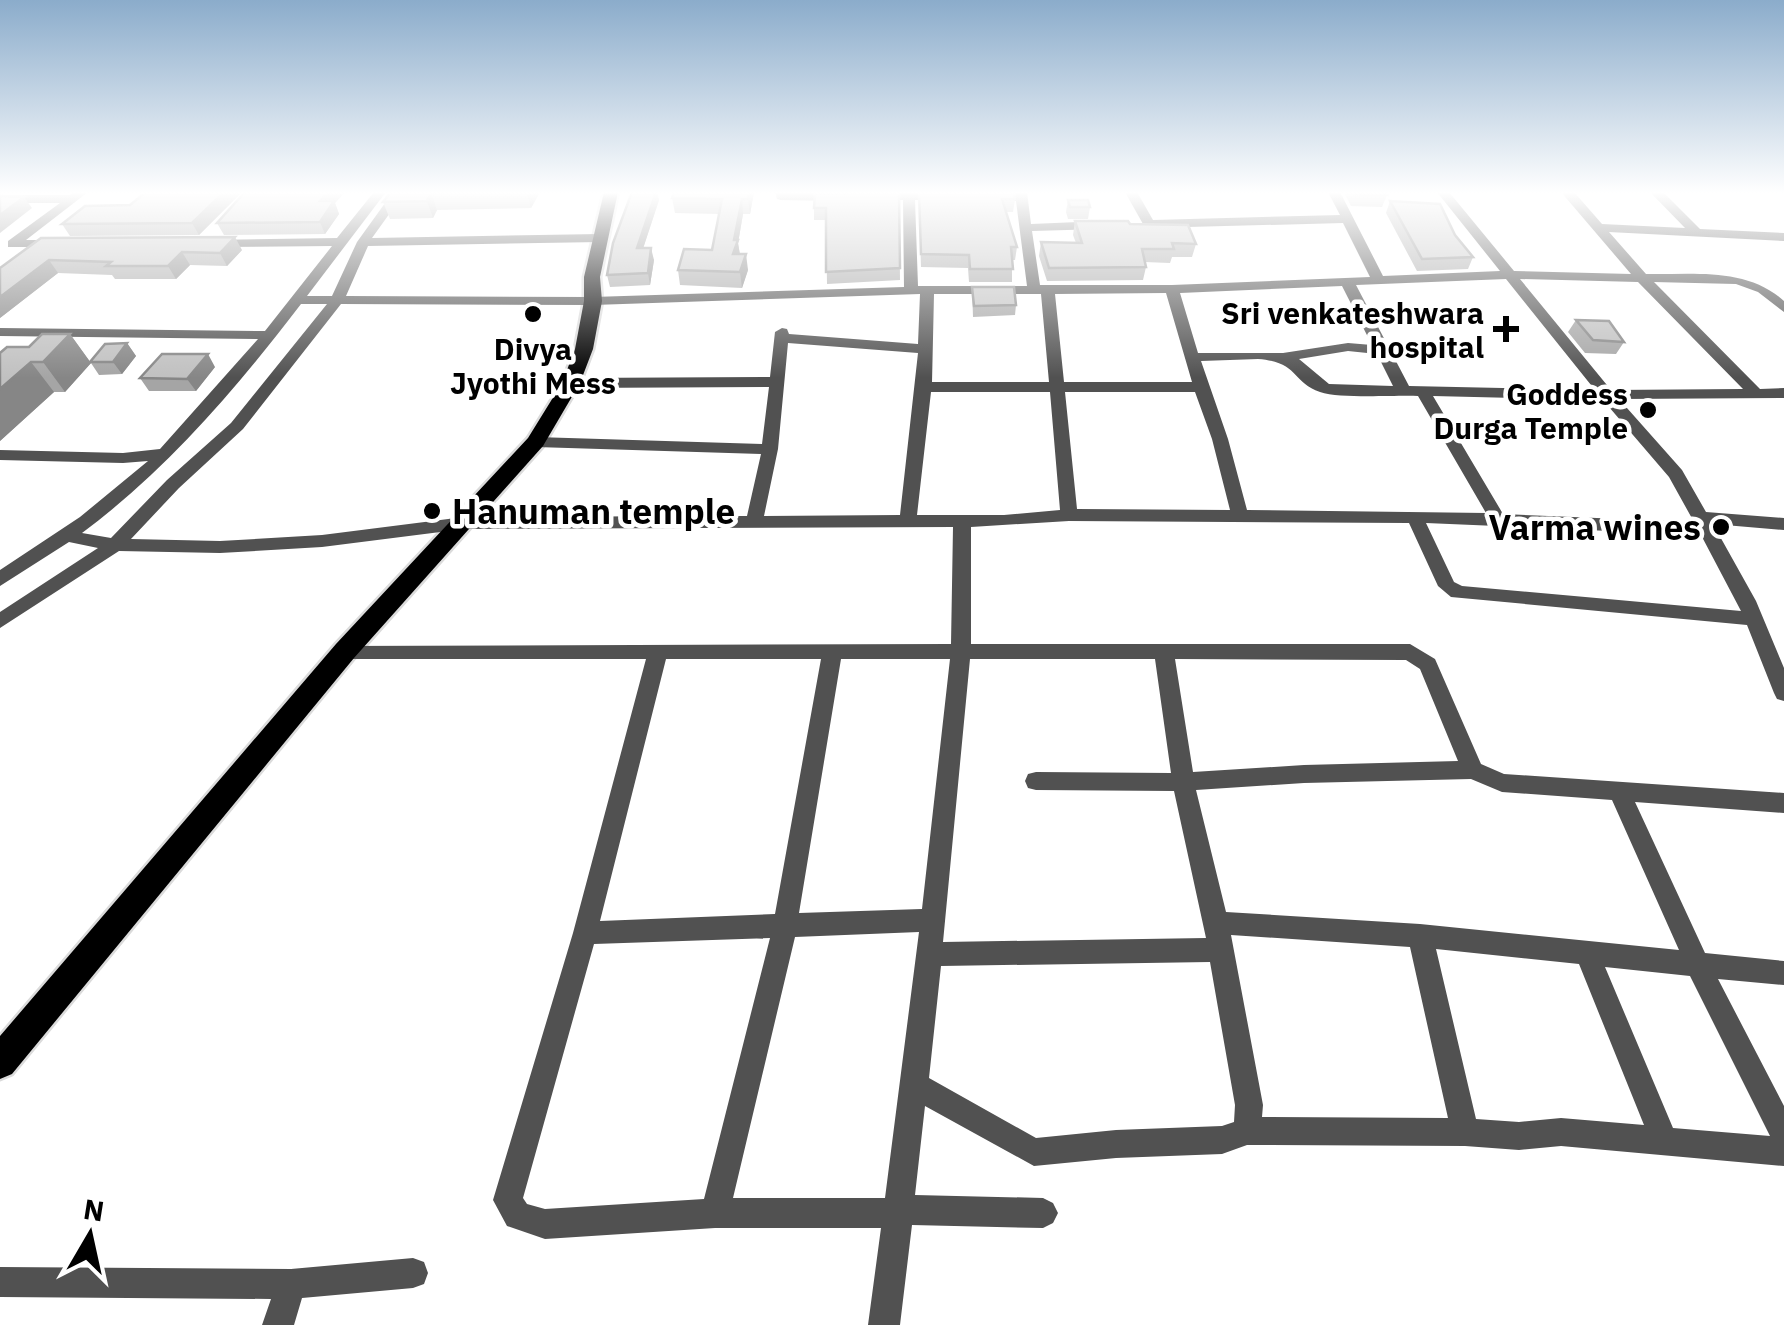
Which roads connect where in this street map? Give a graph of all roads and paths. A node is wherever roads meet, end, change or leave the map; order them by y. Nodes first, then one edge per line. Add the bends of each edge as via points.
1 (331, 254) edge
2 (359, 254) edge
3 (597, 254) edge
4 (915, 254) edge
5 (1032, 254) edge
6 (1365, 254) edge
7 (1492, 254) edge
8 (1622, 254) edge
9 (1510, 276) junction
10 (1642, 278) junction
11 (1378, 279) junction
12 (1346, 280) junction
13 (1172, 289) junction
14 (1764, 289) junction
15 (1784, 289) edge
16 (919, 290) junction
17 (1041, 291) junction
18 (338, 299) junction
19 (298, 300) junction
20 (592, 301) junction
21 (1784, 308) edge
22 (0, 332) edge
23 (269, 335) junction
24 (925, 349) junction
25 (1382, 350) junction
26 (1195, 357) junction
27 (1286, 357) junction
28 (778, 382) junction
29 (572, 384) junction
30 (1059, 386) junction
31 (1201, 386) junction
32 (924, 387) junction
33 (1403, 390) junction
34 (1422, 390) junction
35 (1756, 393) junction
36 (1784, 393) edge
37 (1607, 395) junction
38 (536, 442) junction
39 (770, 449) junction
40 (165, 454) junction
41 (0, 455) edge
42 (1069, 515) junction
43 (1240, 515) junction
44 (1414, 517) junction
45 (908, 521) junction
46 (962, 521) junction
47 (754, 522) junction
48 (1499, 522) junction
49 (464, 523) junction
50 (1704, 523) junction
51 (1784, 524) edge
52 (68, 536) junction
53 (115, 544) junction
54 (0, 579) edge
55 (1754, 618) junction
56 (0, 621) edge
57 (658, 650) junction
58 (833, 650) junction
59 (962, 650) junction
60 (1164, 650) junction
61 (345, 651) junction
62 (1784, 694) edge
63 (1474, 770) junction
64 (1036, 781) dead end
65 (1183, 782) junction
66 (1619, 792) junction
67 (1784, 804) edge
68 (934, 920) junction
69 (1216, 923) junction
70 (785, 925) junction
71 (585, 933) junction
72 (1420, 936) junction
73 (1222, 950) junction
74 (930, 954) junction
75 (1586, 954) junction
76 (1698, 965) junction
77 (1784, 974) edge
78 (0, 1062) edge
79 (914, 1085) junction
80 (1247, 1131) junction
81 (1465, 1132) junction
82 (1784, 1135) edge
83 (1664, 1142) junction
84 (1784, 1152) edge
85 (715, 1213) junction
86 (898, 1213) junction
87 (1044, 1213) dead end
88 (414, 1274) dead end
89 (0, 1282) edge
90 (291, 1284) junction
91 (278, 1325) edge
92 (884, 1325) edge

1 - 19 street
2 - 18 street
3 - 20 main road
4 - 16 street
5 - 17 street
6 - 11 street
7 - 9 street
8 - 10 street
9 - 10 street
9 - 11 street
9 - 37 street
10 - 14 street via 1738,280
10 - 35 street
11 - 12 street
12 - 13 street
12 - 25 street
13 - 17 street
13 - 26 street
14 - 15 street
14 - 21 street
16 - 17 street
16 - 20 street
16 - 24 street
17 - 30 street
18 - 19 street
18 - 20 street
18 - 53 street via 237,426
19 - 23 street
20 - 29 main road
22 - 23 street
23 - 40 street
24 - 28 street via 782,335
24 - 32 street
25 - 27 street via 1348,347
25 - 33 street
26 - 27 street
26 - 31 street
27 - 33 street via 1326,389
28 - 29 street
28 - 39 street
29 - 38 main road
30 - 31 street
30 - 32 street
30 - 42 street
31 - 43 street
32 - 45 street
33 - 34 street
34 - 37 street
34 - 48 street
35 - 36 street
35 - 37 street
37 - 50 street via 1676,474
38 - 39 street
38 - 49 main road
39 - 47 street
40 - 41 street
40 - 52 street
42 - 43 street
42 - 46 street
43 - 44 street
44 - 48 street
44 - 55 street via 1447,586 1458,592
45 - 46 street
45 - 47 street
46 - 59 street
47 - 49 street
48 - 50 street
49 - 53 street via 322,541
49 - 61 main road
50 - 51 street
50 - 55 street
52 - 53 street
52 - 54 street
53 - 56 street
55 - 62 street
57 - 58 street
57 - 61 street
57 - 71 street
58 - 59 street
58 - 70 street
59 - 60 street
59 - 68 street
60 - 63 street via 1410,652 1428,664
60 - 65 street
61 - 78 main road
63 - 65 street
63 - 66 street via 1502,783
64 - 65 street
65 - 69 street
66 - 67 street
66 - 76 street
68 - 70 street
68 - 74 street
69 - 72 street
69 - 73 street
70 - 71 street
70 - 85 street
71 - 85 street via 508,1200 517,1216 545,1224
72 - 75 street
72 - 81 street
73 - 74 street
73 - 80 street via 1249,1104
74 - 79 street
75 - 76 street
75 - 83 street
76 - 77 street
76 - 82 street
79 - 80 street via 1034,1152 1222,1140
79 - 86 street
80 - 81 street
81 - 83 street
83 - 84 street
85 - 86 street
86 - 87 street
86 - 92 street
88 - 90 street
89 - 90 street
90 - 91 street

